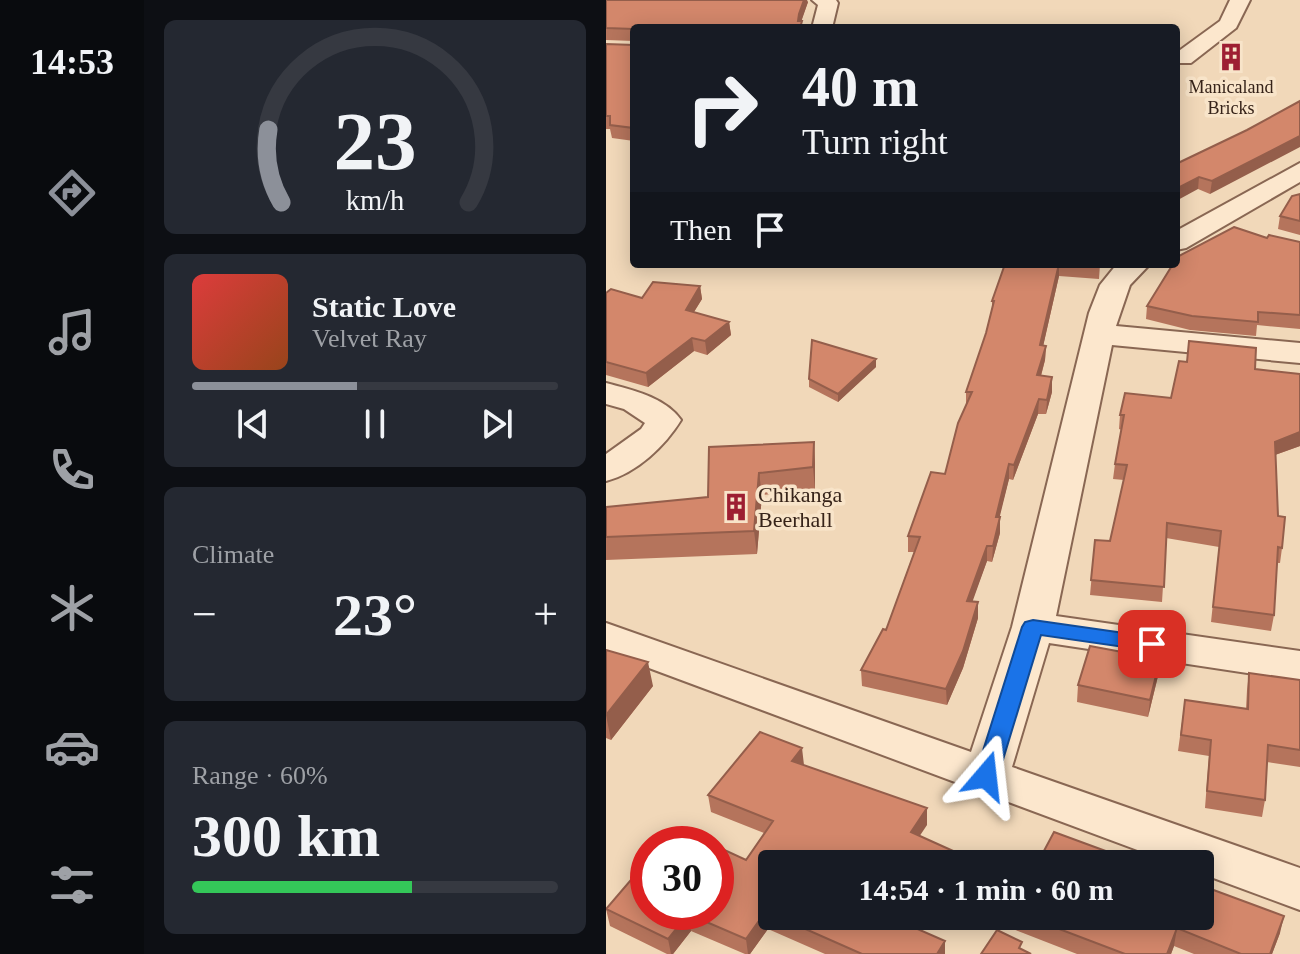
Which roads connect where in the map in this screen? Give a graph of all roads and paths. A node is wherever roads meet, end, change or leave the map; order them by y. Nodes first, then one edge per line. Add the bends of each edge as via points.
1 (822, 0) edge
2 (1240, 0) edge
3 (823, 24) edge
4 (1183, 58) dead end
5 (1300, 171) edge
6 (1208, 223) junction
7 (1250, 235) edge
8 (1180, 240) edge
9 (1129, 268) edge
10 (1099, 334) junction
11 (1300, 353) edge
12 (606, 393) edge
13 (606, 470) edge
14 (1033, 627) junction
15 (606, 637) edge
16 (1300, 666) edge
17 (986, 776) junction
18 (1300, 889) edge

1 - 3 street via 828,3
2 - 4 street via 1229,24
5 - 6 street
6 - 7 street
6 - 8 street
9 - 10 street via 1112,289
10 - 11 street
10 - 14 street
12 - 13 street via 636,402 664,420 654,436
14 - 16 street
14 - 17 street
15 - 17 street
17 - 18 street

